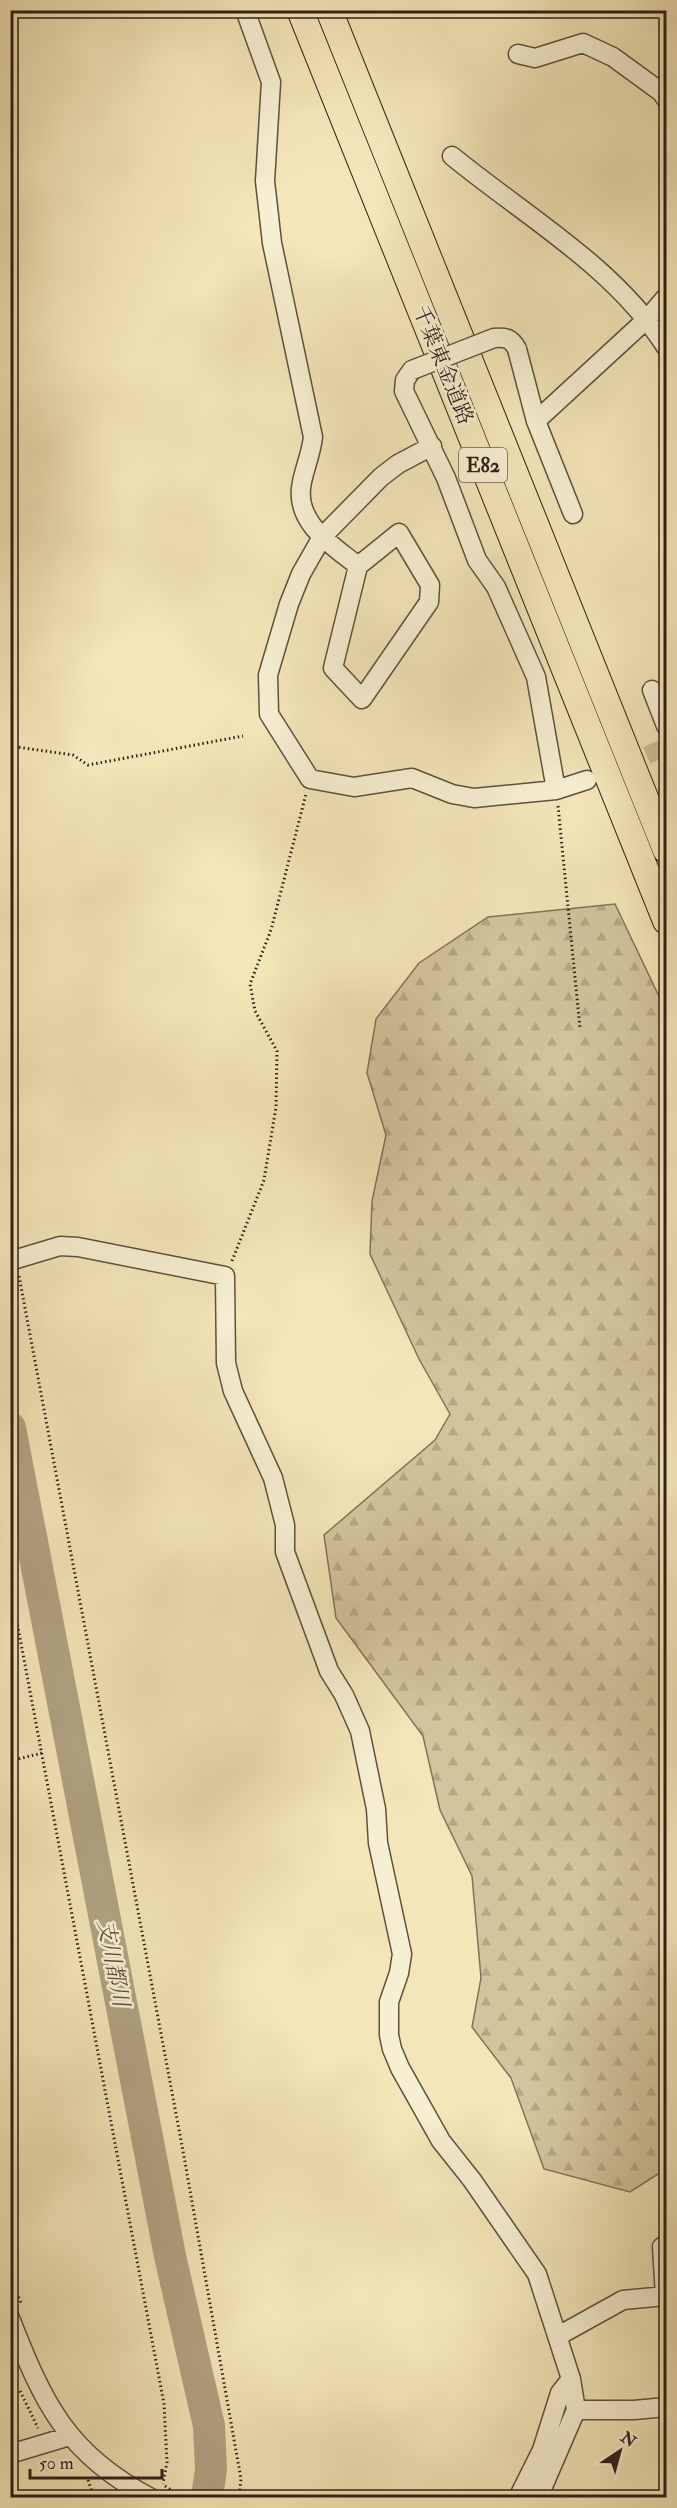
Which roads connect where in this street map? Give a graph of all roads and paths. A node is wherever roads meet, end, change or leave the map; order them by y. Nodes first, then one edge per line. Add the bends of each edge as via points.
1 (245, 10) edge
2 (300, 10) edge
3 (329, 10) edge
4 (518, 54) dead end
5 (666, 99) edge
6 (452, 156) dead end
7 (666, 297) edge
8 (648, 318) junction
9 (666, 347) edge
10 (536, 421) junction
11 (432, 446) junction
12 (573, 514) dead end
13 (322, 537) junction
14 (358, 566) junction
15 (652, 690) dead end
16 (666, 726) edge
17 (243, 736) dead end
18 (10, 746) edge
19 (310, 779) junction
20 (587, 780) dead end
21 (556, 789) junction
22 (666, 850) edge
23 (666, 921) edge
24 (580, 1028) dead end
25 (14, 1260) edge
26 (225, 1276) junction
27 (10, 1585) edge
28 (42, 1753) junction
29 (10, 1761) edge
30 (666, 2244) edge
31 (10, 2276) edge
32 (17, 2313) edge
33 (558, 2336) junction
34 (571, 2379) junction
35 (666, 2407) edge
36 (576, 2410) junction
37 (70, 2436) junction
38 (10, 2454) edge
39 (153, 2478) dead end
40 (119, 2490) edge
41 (157, 2491) edge
42 (184, 2498) edge
43 (239, 2498) edge
44 (518, 2498) edge
45 (538, 2498) edge

1 - 13 street via 271,82 265,181 272,243 313,437 301,483 301,501 305,518
2 - 23 highway, 千葉東金道路 / E82
3 - 22 highway, 千葉東金道路 / E82
4 - 5 street via 534,58 583,43 613,57
6 - 8 street via 586,260
7 - 8 street
8 - 9 street
8 - 10 street
10 - 11 street, bridge via 517,349 512,340 494,338 412,370 405,380 404,391
10 - 12 street
11 - 13 street via 381,477
11 - 21 street via 477,560 495,587 536,677
13 - 14 street
13 - 19 street via 301,574 268,675 269,714
14 - 14 street via 333,668 362,699 429,602 430,585 399,533
15 - 16 street
17 - 18 path via 88,765 73,755
19 - 21 street via 354,787 412,778 474,798
19 - 26 path via 271,930 250,984 255,1011 277,1051 276,1107 264,1180
20 - 21 street
21 - 24 path
25 - 26 street via 60,1246 78,1247
25 - 43 path via 183,2151 241,2479
26 - 33 street via 226,1363 233,1391 273,1478 285,1525 285,1552 321,1649 360,1731 388,1899 402,1954 389,2002 392,2049 441,2141 537,2274
27 - 28 path
28 - 29 path
28 - 41 path via 164,2404 167,2462
30 - 33 street via 662,2247 665,2296 623,2300
31 - 32 path
32 - 37 street via 39,2388
33 - 34 street
34 - 36 street
34 - 44 street via 560,2393 542,2450
35 - 36 street
36 - 45 street
37 - 38 street
37 - 40 street
39 - 41 path
40 - 41 street
41 - 42 path

